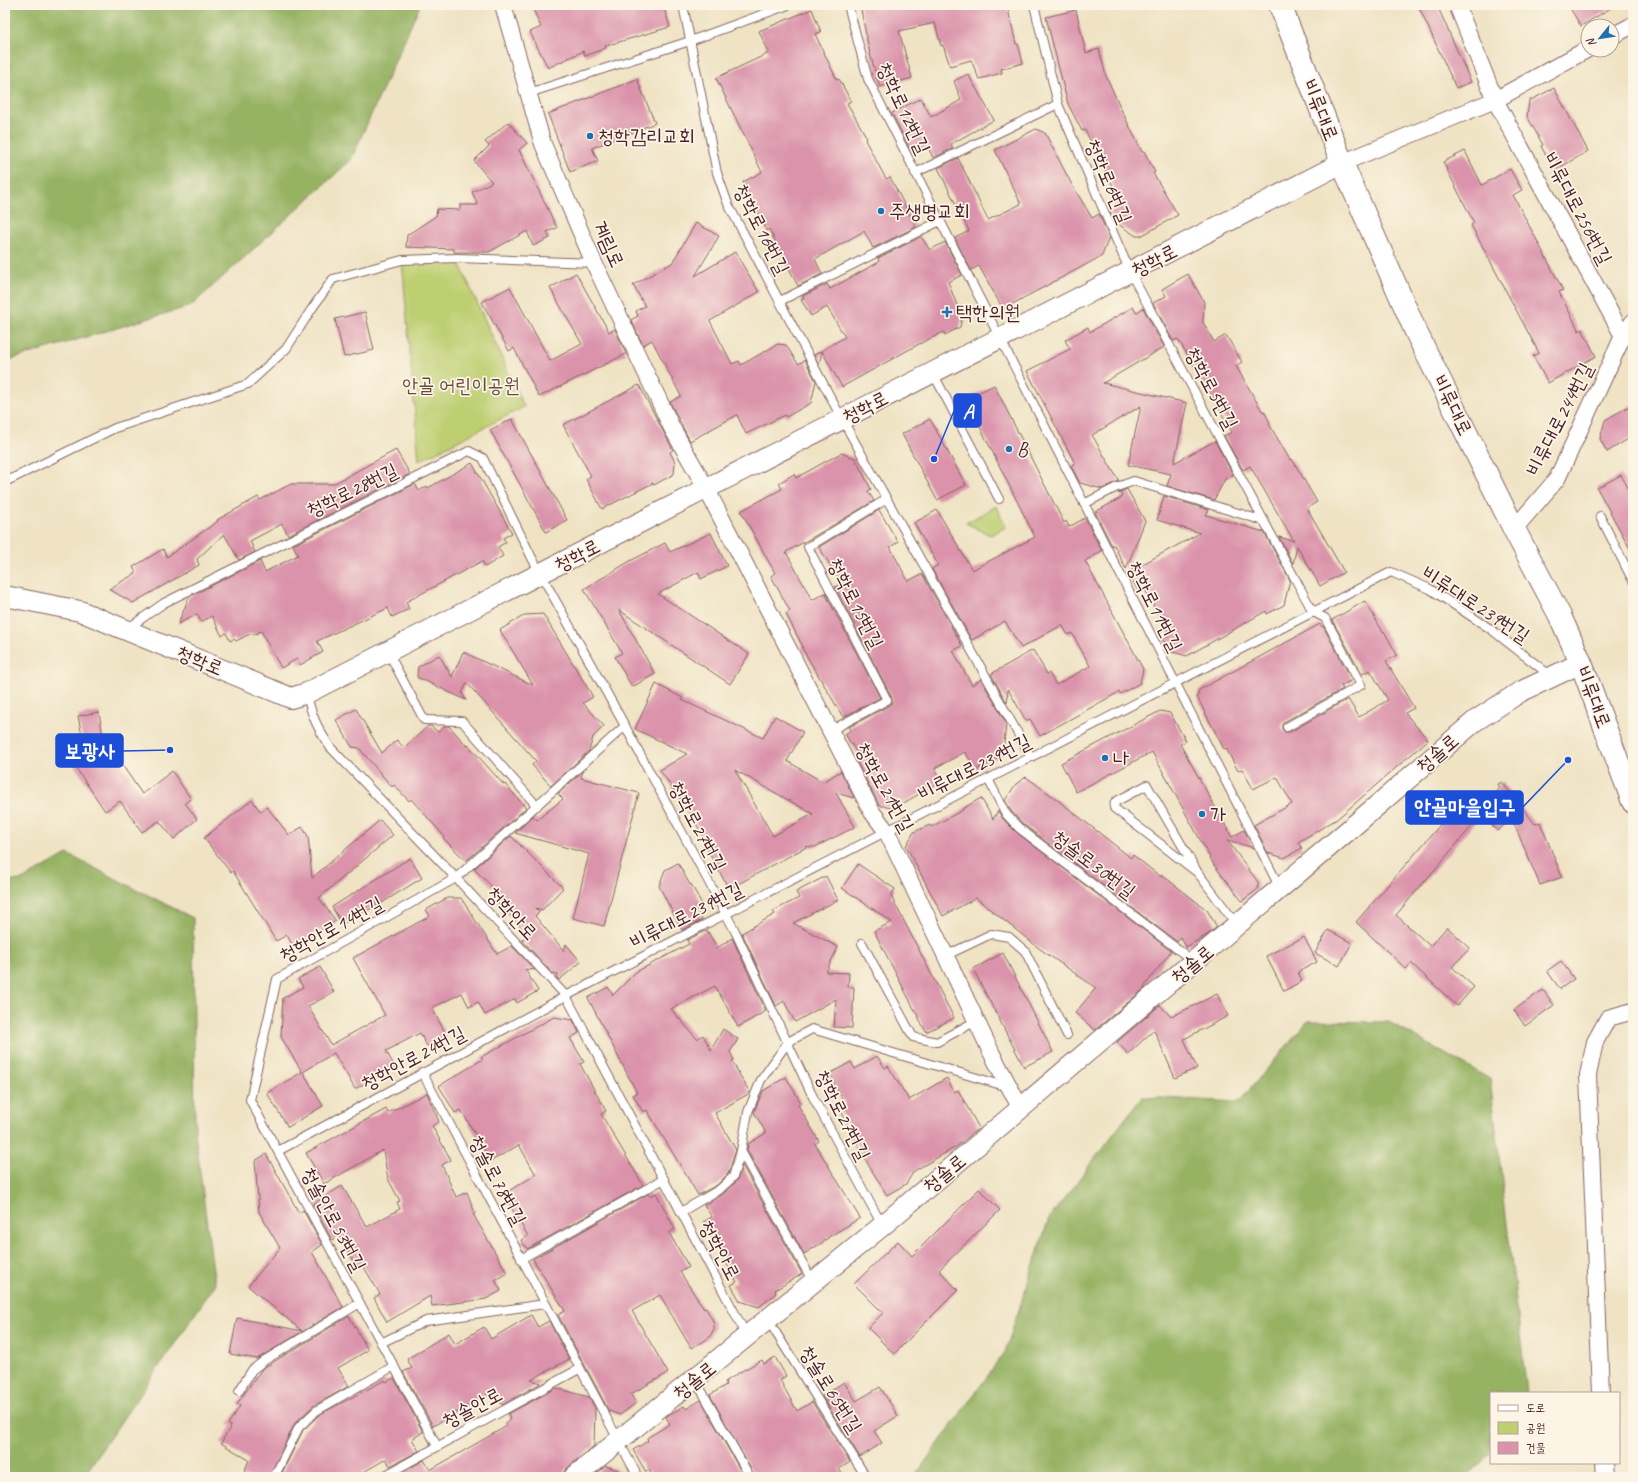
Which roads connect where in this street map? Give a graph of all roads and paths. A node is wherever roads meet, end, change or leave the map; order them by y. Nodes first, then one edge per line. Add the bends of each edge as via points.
1 (503, 5) edge
2 (683, 5) edge
3 (788, 5) edge
4 (848, 5) edge
5 (1034, 5) edge
6 (1280, 5) edge
7 (1457, 5) edge
8 (1633, 25) edge
9 (1620, 32) edge
10 (690, 41) junction
11 (1580, 53) edge
12 (529, 94) junction
13 (1495, 100) junction
14 (1058, 104) junction
15 (1342, 163) junction
16 (915, 172) junction
17 (940, 221) junction
18 (594, 263) junction
19 (1130, 272) junction
20 (780, 301) junction
21 (1633, 322) edge
22 (1623, 336) junction
23 (999, 338) junction
24 (933, 372) junction
25 (842, 418) junction
26 (5, 482) edge
27 (706, 488) junction
28 (887, 499) junction
29 (999, 499) dead end
30 (1084, 504) junction
31 (1600, 516) dead end
32 (1264, 521) junction
33 (1514, 529) junction
34 (542, 573) junction
35 (1633, 581) edge
36 (5, 596) edge
37 (1313, 612) junction
38 (125, 630) junction
39 (388, 652) junction
40 (1581, 663) junction
41 (1552, 677) junction
42 (1175, 683) junction
43 (307, 693) junction
44 (625, 726) junction
45 (1287, 727) dead end
46 (830, 731) junction
47 (1030, 757) junction
48 (988, 779) junction
49 (1633, 802) edge
50 (537, 806) junction
51 (887, 832) junction
52 (1198, 873) junction
53 (456, 878) junction
54 (1280, 889) junction
55 (726, 914) junction
56 (1237, 925) junction
57 (862, 943) dead end
58 (945, 956) junction
59 (1194, 962) junction
60 (566, 996) junction
61 (1633, 1011) edge
62 (976, 1021) junction
63 (1067, 1035) dead end
64 (788, 1042) junction
65 (422, 1072) junction
66 (1009, 1087) junction
67 (1020, 1109) junction
68 (278, 1151) junction
69 (741, 1152) junction
70 (664, 1179) junction
71 (681, 1212) junction
72 (882, 1226) junction
73 (521, 1259) junction
74 (813, 1282) junction
75 (360, 1302) junction
76 (545, 1304) junction
77 (768, 1320) junction
78 (747, 1336) junction
79 (381, 1343) junction
80 (394, 1366) junction
81 (579, 1369) junction
82 (695, 1379) junction
83 (239, 1391) dead end
84 (1601, 1392) edge
85 (618, 1442) junction
86 (437, 1446) junction
87 (1603, 1464) edge
88 (274, 1477) edge
89 (382, 1477) edge
90 (574, 1477) edge
91 (638, 1477) edge
92 (750, 1477) edge
93 (866, 1477) edge
94 (1604, 1477) edge

1 - 12 street, 계림로
2 - 10 lane, 청학로16번길
3 - 10 lane
4 - 16 lane, 청학로12번길 via 868,79
5 - 14 lane, 청학로6번길
6 - 15 main road, 비류대로
7 - 13 street, 비류대로256번길
8 - 9 street
10 - 12 lane
10 - 20 lane, 청학로16번길 via 717,173 728,204
11 - 13 street
12 - 18 street, 계림로 via 543,144
13 - 15 street
13 - 22 street, 비류대로256번길
14 - 16 lane
14 - 19 lane, 청학로6번길
15 - 19 street, 청학로
15 - 33 main road, 비류대로 via 1417,334
16 - 17 lane, 청학로12번길
17 - 20 lane
17 - 23 lane, 청학로12번길
18 - 26 lane via 457,258 402,260 333,279 286,349 248,384 115,428
18 - 27 street, 계림로 via 672,428
19 - 23 street, 청학로
19 - 32 lane, 청학로5번길
20 - 25 lane, 청학로16번길
21 - 22 street, 비류대로244번길
22 - 33 street, 비류대로244번길 via 1557,479
23 - 24 street, 청학로
23 - 30 lane, 청학로11번길
24 - 25 street, 청학로
24 - 29 lane
25 - 27 street, 청학로
25 - 28 lane
27 - 34 street, 청학로
27 - 46 street, 청학로21번길
28 - 46 lane, 청학로15번길 via 808,546 887,700
28 - 47 lane
30 - 32 lane via 1134,481
30 - 42 lane, 청학로11번길
31 - 35 lane
32 - 37 lane, 청학로5번길
33 - 40 main road, 비류대로 via 1560,616
34 - 38 lane, 청학로28번길 via 532,558 483,458 469,451 164,603
34 - 39 street, 청학로
34 - 44 lane, 청학로27번길
36 - 38 street, 청학로 via 80,611
37 - 41 lane, 비류대로239번길 via 1391,572 1430,589 1492,630
37 - 42 lane, 비류대로239번길
37 - 45 lane via 1325,618 1361,685
38 - 43 street, 청학로 via 291,698
39 - 43 street, 청학로
39 - 50 lane via 424,720 462,721
40 - 41 street, 청솔로
40 - 49 main road, 비류대로
41 - 54 street, 청솔로 via 1520,692 1475,721
42 - 47 lane, 비류대로239번길
42 - 54 lane, 청학로11번길
43 - 53 lane, 청학안로 via 310,712 330,747
44 - 50 lane, 청학안로14번길
44 - 55 lane, 청학로27번길
46 - 51 street, 청학로21번길 via 872,812
47 - 48 lane, 비류대로239번길
48 - 51 lane, 비류대로239번길
48 - 59 lane, 청솔로30번길 via 1006,814 1019,828
50 - 53 lane, 청학안로14번길
51 - 55 lane, 비류대로239번길
51 - 58 street, 청학로21번길
52 - 52 lane via 1147,785 1115,802 1114,808
52 - 56 lane
53 - 60 lane, 청학안로
53 - 68 lane, 청학안로14번길 via 278,979 250,1100
54 - 56 street, 청솔로
55 - 60 lane, 비류대로239번길
55 - 64 lane, 청학로27번길
56 - 59 street, 청솔로
57 - 62 lane via 913,1037 937,1042
58 - 62 street, 청학로21번길
58 - 63 lane via 991,934 1009,938 1025,951
59 - 67 street, 청솔로
60 - 65 lane, 청학안로24번길
60 - 70 lane, 청학안로
61 - 84 street via 1608,1018 1595,1042 1588,1074
62 - 66 street, 청학로21번길
64 - 66 lane via 812,1029
64 - 69 lane via 761,1080 748,1112
64 - 72 lane, 청학로27번길 via 813,1097
65 - 68 lane, 청학안로24번길
65 - 73 lane, 청솔로78번길
66 - 67 street, 청학로21번길
67 - 72 street, 청솔로
68 - 75 lane, 청솔안로53번길
69 - 71 lane via 733,1177 720,1189
69 - 74 lane
70 - 71 lane, 청학안로
70 - 73 lane
71 - 78 lane, 청학안로
72 - 74 street, 청솔로
73 - 76 lane, 청솔로78번길
74 - 77 street, 청솔로
75 - 79 lane, 청솔안로53번길
75 - 83 lane, 청솔안로53번길 via 265,1360 252,1370
76 - 79 lane via 426,1321
76 - 81 lane, 청솔로78번길
77 - 78 street, 청솔로
77 - 93 lane, 청솔로65번길
78 - 82 street, 청솔로
79 - 80 lane, 청솔안로53번길
80 - 86 lane, 청솔안로53번길
80 - 88 lane via 316,1411 299,1427
81 - 85 lane, 청솔로78번길
81 - 86 lane, 청솔안로
82 - 85 street, 청솔로
82 - 92 lane
85 - 90 street, 청솔로
85 - 91 lane, 청솔로78번길
86 - 89 lane, 청솔안로
87 - 94 street

